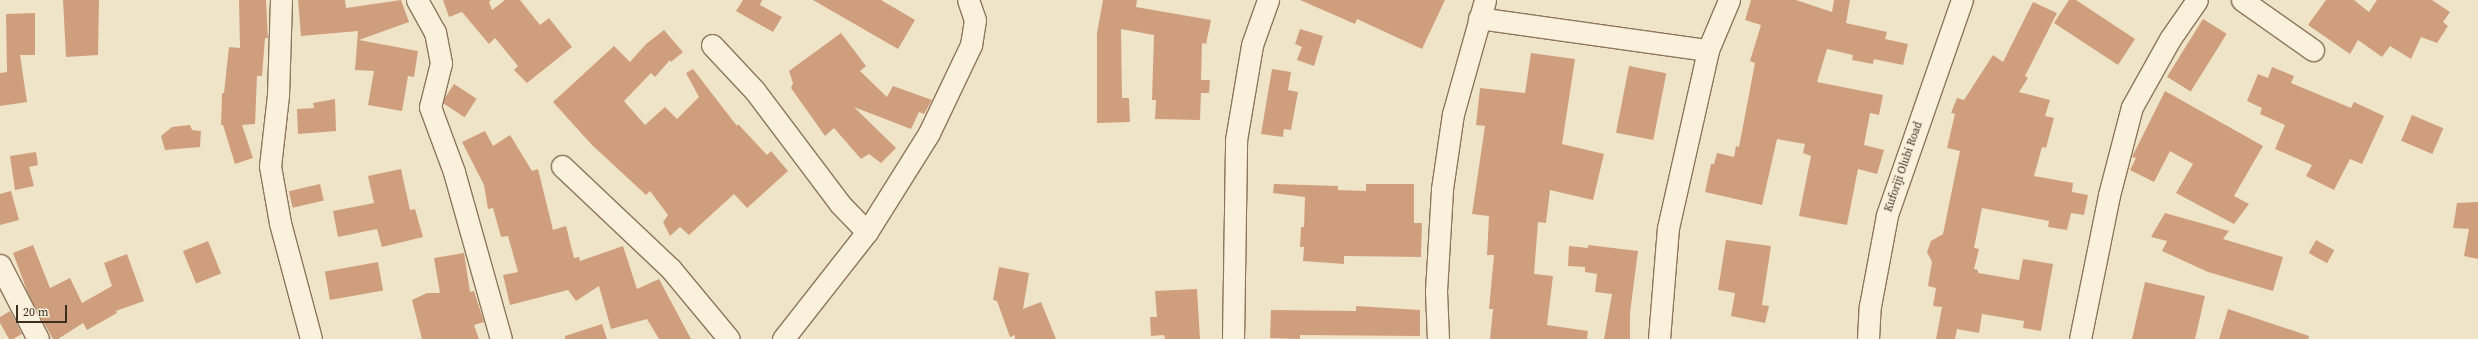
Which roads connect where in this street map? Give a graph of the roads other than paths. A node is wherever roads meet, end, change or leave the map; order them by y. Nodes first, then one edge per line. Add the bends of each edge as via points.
1 (281, 0) edge
2 (416, 0) edge
3 (968, 0) edge
4 (1268, 0) edge
5 (1729, 0) edge
6 (1962, 0) edge
7 (2197, 0) edge
8 (2242, 0) edge
9 (1482, 9) edge
10 (712, 45) dead end
11 (1708, 50) junction
12 (2313, 50) dead end
13 (562, 166) dead end
14 (867, 232) junction
15 (0, 265) edge
16 (7, 299) edge
17 (38, 339) edge
18 (311, 339) edge
19 (501, 339) edge
20 (730, 339) edge
21 (783, 339) edge
22 (1233, 339) edge
23 (1438, 339) edge
24 (1659, 339) edge
25 (1868, 339) edge
26 (2080, 339) edge

1 - 18 street via 278,95 270,166 280,224
2 - 19 street via 435,32 441,63 430,107 454,172
3 - 14 street via 975,20 972,44 922,146
4 - 22 street via 1252,45 1236,140
5 - 11 street
6 - 25 street, Kuforiji Olubi Road via 1887,215 1870,306
7 - 26 street via 2170,39 2132,107 2109,195
8 - 12 street
9 - 11 street
9 - 23 street via 1453,114 1442,189 1436,291
10 - 14 street via 754,91 840,204
11 - 24 street via 1668,228
13 - 20 street via 670,268
14 - 21 street
15 - 16 street
16 - 17 street

